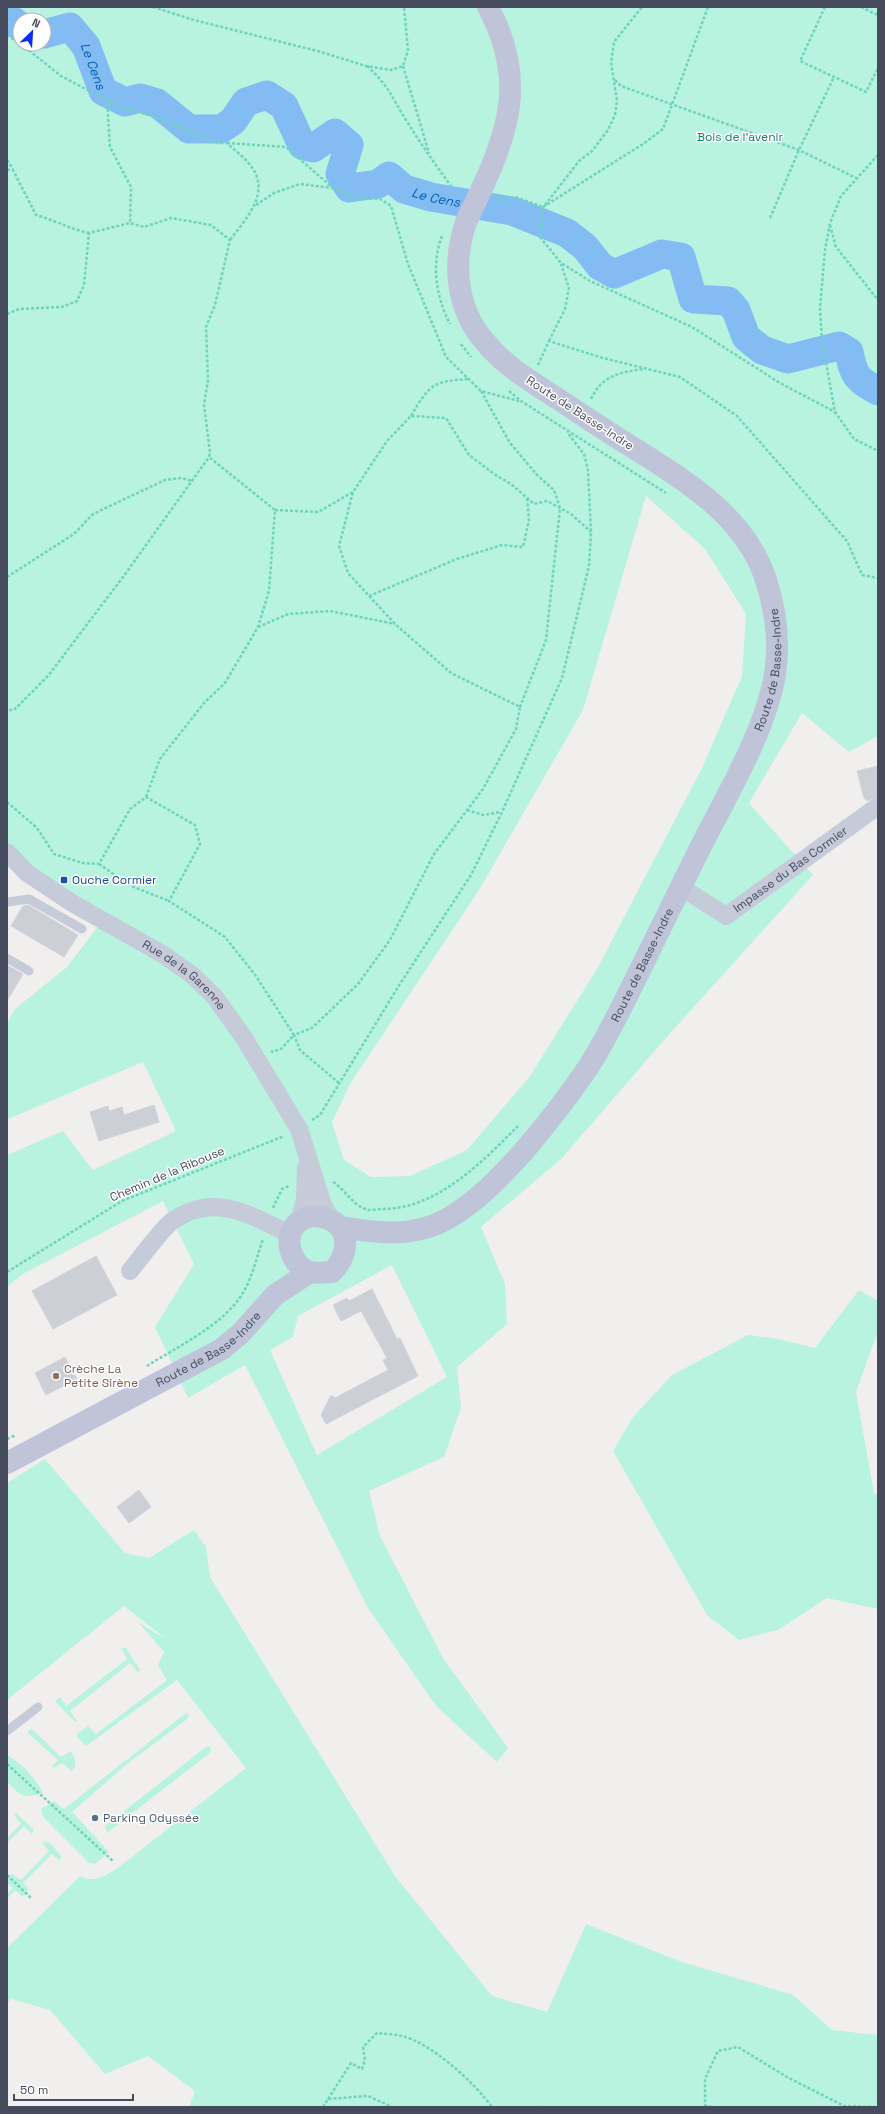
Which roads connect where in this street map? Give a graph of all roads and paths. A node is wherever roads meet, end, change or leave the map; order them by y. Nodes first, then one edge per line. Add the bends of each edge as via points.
1 (153, 7) edge
2 (404, 7) edge
3 (488, 7) edge
4 (642, 7) edge
5 (708, 7) edge
6 (825, 7) edge
7 (862, 7) edge
8 (878, 15) edge
9 (30, 52) edge
10 (366, 66) junction
11 (403, 66) junction
12 (878, 68) edge
13 (834, 76) junction
14 (615, 80) junction
15 (107, 99) junction
16 (673, 104) junction
17 (227, 143) junction
18 (798, 150) junction
19 (878, 155) edge
20 (430, 157) junction
21 (7, 160) edge
22 (7, 170) edge
23 (13, 170) junction
24 (856, 178) junction
25 (451, 186) dead end
26 (333, 188) junction
27 (486, 195) junction
28 (256, 205) junction
29 (543, 207) junction
30 (770, 218) dead end
31 (130, 223) junction
32 (830, 223) junction
33 (89, 233) junction
34 (443, 233) dead end
35 (230, 240) junction
36 (561, 263) junction
37 (878, 300) edge
38 (7, 314) edge
39 (452, 328) dead end
40 (459, 340) dead end
41 (549, 341) junction
42 (472, 357) dead end
43 (537, 367) dead end
44 (647, 369) junction
45 (469, 379) junction
46 (504, 386) dead end
47 (481, 392) junction
48 (521, 402) junction
49 (835, 412) junction
50 (583, 415) junction
51 (411, 416) junction
52 (565, 430) junction
53 (878, 452) edge
54 (209, 457) junction
55 (193, 481) junction
56 (353, 492) junction
57 (669, 496) dead end
58 (527, 498) junction
59 (560, 508) junction
60 (276, 510) junction
61 (591, 532) junction
62 (7, 577) edge
63 (878, 578) edge
64 (369, 596) junction
65 (395, 624) junction
66 (258, 627) junction
67 (520, 707) junction
68 (7, 710) edge
69 (146, 796) junction
70 (7, 802) edge
71 (878, 806) edge
72 (467, 810) junction
73 (502, 812) junction
74 (7, 852) edge
75 (99, 864) junction
76 (681, 887) junction
77 (169, 901) junction
78 (7, 902) edge
79 (82, 929) dead end
80 (7, 958) edge
81 (29, 971) dead end
82 (294, 1035) junction
83 (255, 1055) junction
84 (339, 1083) junction
85 (522, 1122) dead end
86 (289, 1133) junction
87 (311, 1181) junction
88 (336, 1223) junction
89 (268, 1224) junction
90 (394, 1234) junction
91 (293, 1236) junction
92 (342, 1259) junction
93 (130, 1271) dead end
94 (7, 1272) edge
95 (310, 1272) junction
96 (275, 1295) junction
97 (141, 1370) dead end
98 (21, 1433) dead end
99 (7, 1439) edge
100 (7, 1463) edge
101 (38, 1707) dead end
102 (7, 1732) edge
103 (7, 1764) edge
104 (113, 1861) dead end
105 (7, 1875) edge
106 (32, 1899) dead end
107 (328, 2099) junction
108 (704, 2106) edge
109 (323, 2107) edge
110 (392, 2107) edge
111 (492, 2107) edge
112 (537, 2107) edge
113 (546, 2107) edge
114 (712, 2107) edge
115 (878, 2107) edge

1 - 10 path
2 - 11 path via 408,50
3 - 27 main road, Route de Basse-Indre via 500,28 512,89 506,128
4 - 14 path via 614,42 611,63
5 - 16 path
6 - 13 path via 800,61
7 - 8 path
9 - 15 path via 61,76
10 - 11 path via 391,70
10 - 20 path via 382,79 391,91 405,119
11 - 20 path
12 - 13 path via 866,92
13 - 18 path
14 - 16 path via 621,86
14 - 29 path via 615,115 608,130 592,151 579,161
15 - 17 path via 120,107 159,118 218,143
15 - 31 path via 110,147 131,187
16 - 18 path
16 - 29 path via 663,129
17 - 26 path via 286,147
17 - 28 path via 254,169 259,186
18 - 24 path
18 - 30 path
19 - 24 path
20 - 25 path
21 - 23 path
22 - 23 path
23 - 33 path via 36,215 55,220 72,230
24 - 32 path via 842,196
26 - 28 path via 300,184 274,193
26 - 45 path via 356,198 380,199 391,206 408,264 446,357
27 - 29 path via 516,197
27 - 50 main road, Route de Basse-Indre, bridge via 466,222 461,236 458,282 466,312 484,341 511,368
28 - 35 path
29 - 36 path via 540,237
31 - 33 path
31 - 35 path via 144,227 171,218 211,225
32 - 37 path via 836,247
32 - 49 path via 824,250 820,308 822,341
33 - 38 path via 84,284 77,301 62,307 19,309
34 - 39 path via 438,246 436,268 438,292
35 - 54 path via 215,304 206,327 208,380 204,405
36 - 41 path via 569,288 565,309
36 - 49 path via 590,281 692,327 780,383
40 - 42 path
41 - 43 path
41 - 44 path
44 - 50 path via 619,372 605,381 594,392
44 - 63 path via 680,377 737,416 848,542 862,575
45 - 47 path
45 - 51 path via 444,380 425,391
46 - 48 path
47 - 48 path
47 - 59 path via 510,443 554,490
48 - 52 path
49 - 53 path via 854,439
50 - 76 main road, Route de Basse-Indre via 682,478 712,501 737,527 763,572 776,618 775,676 768,700 750,749
51 - 56 path via 387,441
51 - 58 path via 446,418 469,455 512,484
52 - 57 path
52 - 61 path, Chemin de la Ribouse via 584,454 588,470
54 - 55 path
54 - 60 path
55 - 62 path via 181,478 166,480 92,514 74,534
55 - 68 path via 48,676 14,710
56 - 60 path via 318,512
56 - 64 path via 339,546 348,573
58 - 59 path via 534,504 547,501
58 - 64 path via 529,520 523,547 494,547 457,559
59 - 61 path via 575,517
59 - 67 path via 546,640
60 - 66 path via 269,592
61 - 73 path, Chemin de la Ribouse via 589,566 562,678
64 - 65 path
65 - 66 path via 330,611 288,614
65 - 67 path via 451,673
66 - 69 path via 225,683 204,703 160,759
67 - 72 path via 516,729 483,789
69 - 75 path via 130,809
69 - 77 path via 195,826 200,844
70 - 75 path via 37,828 54,854 83,863
71 - 76 street, Impasse du Bas Cormier via 726,916
72 - 73 path via 483,815
72 - 82 path via 434,854 390,940 358,984 312,1028
73 - 84 path, Chemin de la Ribouse via 471,875
74 - 83 street, Rue de la Garenne via 27,874 72,903 164,955 192,975 214,996
75 - 77 path via 132,886
76 - 90 main road, Route de Basse-Indre via 591,1063 559,1108 508,1168 478,1197 446,1220 414,1231
77 - 82 path via 225,937 256,976
78 - 79 lane via 30,899
80 - 81 lane
82 - 83 path via 281,1049
82 - 84 path via 300,1050
83 - 86 street, Rue de la Garenne
84 - 86 path, Chemin de la Ribouse via 320,1115
85 - 87 path via 490,1155 433,1197 414,1204 368,1210 354,1203 343,1188 333,1181
86 - 87 street, Rue de la Garenne via 306,1151
86 - 94 path, Chemin de la Ribouse via 122,1200
87 - 88 street, Rue de la Garenne
87 - 89 path via 282,1188
87 - 91 street, Rue de la Garenne
88 - 90 main road, Route de Basse-Indre
88 - 91 main road via 314,1216
88 - 92 main road via 345,1239
89 - 91 street
89 - 93 street via 235,1209 218,1206 200,1208 170,1222
89 - 97 path via 253,1271 235,1305 218,1320
90 - 92 main road, Route de Basse-Indre
91 - 95 main road via 293,1258 300,1267
91 - 96 main road, Route de Basse-Indre
92 - 95 main road via 332,1272
95 - 96 main road, Route de Basse-Indre
96 - 100 main road, Route de Basse-Indre via 242,1333 222,1349
98 - 99 path
101 - 102 lane
103 - 104 path
105 - 106 path
107 - 109 path
107 - 110 path via 368,2096
107 - 111 path via 351,2063 362,2069 365,2060 363,2047 377,2033 402,2036 431,2049 462,2074
108 - 114 path
108 - 115 path via 705,2079 718,2051 738,2047 787,2077 844,2106
112 - 113 path

